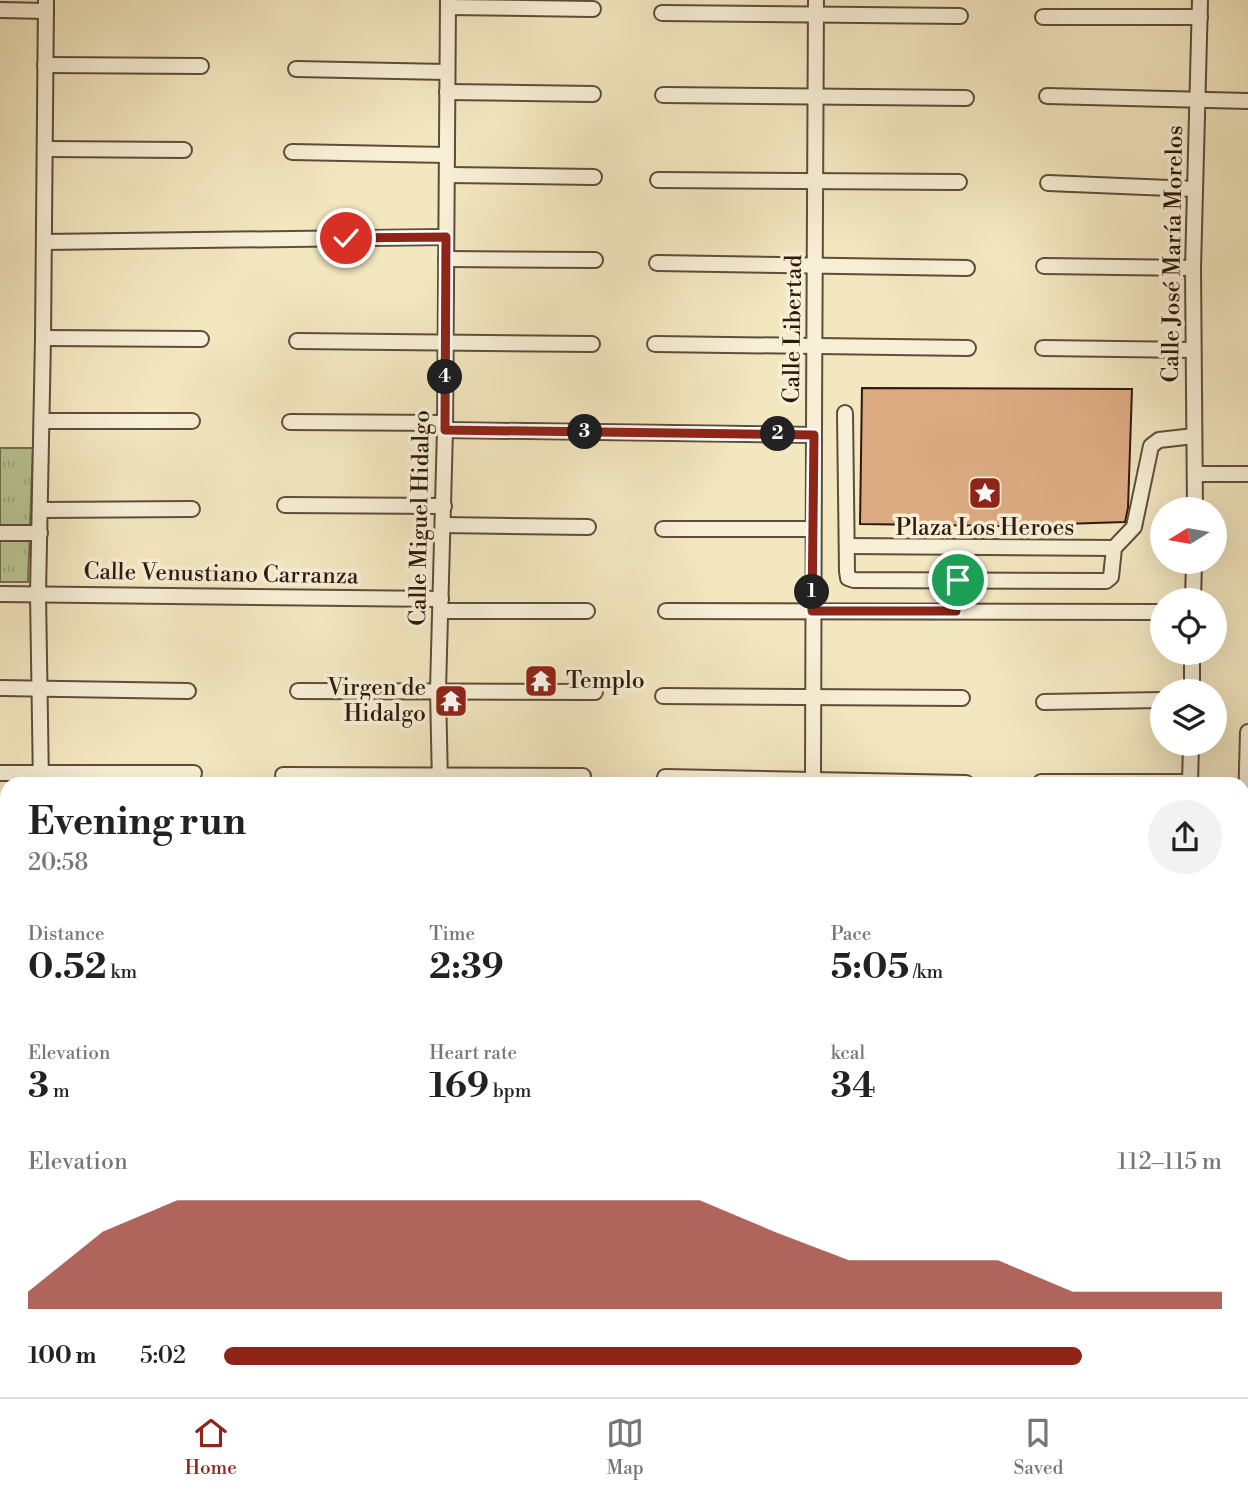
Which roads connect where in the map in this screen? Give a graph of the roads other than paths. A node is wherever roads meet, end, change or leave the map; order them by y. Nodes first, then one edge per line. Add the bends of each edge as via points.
1 (1200, 0) edge
2 (448, 4) edge
3 (46, 5) edge
4 (816, 7) edge
5 (593, 9) dead end
6 (0, 10) edge
7 (662, 13) dead end
8 (960, 16) dead end
9 (1043, 17) dead end
10 (1200, 17) junction
11 (45, 65) junction
12 (201, 66) dead end
13 (296, 69) dead end
14 (447, 72) junction
15 (447, 92) junction
16 (593, 94) dead end
17 (663, 95) dead end
18 (816, 96) junction
19 (1047, 96) dead end
20 (966, 98) dead end
21 (1199, 101) junction
22 (1248, 101) edge
23 (45, 149) junction
24 (184, 150) dead end
25 (292, 152) dead end
26 (447, 155) junction
27 (447, 175) junction
28 (594, 177) dead end
29 (658, 180) dead end
30 (816, 180) junction
31 (959, 182) dead end
32 (1048, 183) dead end
33 (1194, 189) junction
34 (446, 237) junction
35 (44, 242) junction
36 (446, 260) junction
37 (595, 260) dead end
38 (657, 263) dead end
39 (1044, 266) dead end
40 (817, 267) junction
41 (967, 268) dead end
42 (1193, 268) junction
43 (43, 338) junction
44 (201, 339) dead end
45 (297, 341) dead end
46 (446, 342) junction
47 (592, 344) dead end
48 (655, 344) dead end
49 (816, 347) junction
50 (968, 348) dead end
51 (1043, 348) dead end
52 (1193, 350) junction
53 (845, 412) dead end
54 (42, 421) junction
55 (192, 421) dead end
56 (290, 422) dead end
57 (445, 427) junction
58 (814, 435) junction
59 (1194, 436) junction
60 (1195, 474) junction
61 (1248, 474) edge
62 (1195, 497) edge
63 (285, 505) dead end
64 (444, 506) junction
65 (192, 509) dead end
66 (41, 510) junction
67 (443, 525) junction
68 (588, 527) dead end
69 (813, 528) junction
70 (663, 529) dead end
71 (0, 533) edge
72 (40, 533) junction
73 (848, 546) junction
74 (960, 547) junction
75 (1114, 548) junction
76 (958, 580) junction
77 (0, 594) edge
78 (38, 594) junction
79 (441, 605) junction
80 (587, 611) dead end
81 (666, 611) dead end
82 (812, 611) junction
83 (956, 611) junction
84 (1150, 612) edge
85 (0, 688) edge
86 (40, 689) junction
87 (438, 690) junction
88 (188, 691) dead end
89 (298, 691) dead end
90 (595, 692) dead end
91 (663, 696) dead end
92 (812, 696) junction
93 (962, 698) dead end
94 (1150, 700) edge
95 (1044, 702) dead end
96 (1248, 732) edge
97 (1191, 756) edge
98 (0, 773) edge
99 (194, 773) dead end
100 (283, 775) dead end
101 (583, 776) dead end
102 (27, 777) edge
103 (41, 777) edge
104 (92, 777) edge
105 (346, 777) edge
106 (440, 777) edge
107 (547, 777) edge
108 (813, 777) edge
109 (1190, 777) edge
110 (1247, 777) edge

1 - 10 street, Calle José María Morelos
2 - 5 street
2 - 14 street, Calle Miguel Hidalgo
3 - 6 street
3 - 11 street
4 - 7 street
4 - 8 street
4 - 18 street, Calle Libertad
9 - 10 street
10 - 21 street, Calle José María Morelos
11 - 12 street
11 - 23 street
13 - 14 street
14 - 15 street, Calle Miguel Hidalgo
15 - 16 street
15 - 26 street, Calle Miguel Hidalgo
17 - 18 street
18 - 20 street
18 - 30 street, Calle Libertad
19 - 21 street
21 - 22 street
21 - 33 street, Calle José María Morelos
23 - 24 street
23 - 35 street
25 - 26 street
26 - 27 street, Calle Miguel Hidalgo
27 - 28 street
27 - 34 street, Calle Miguel Hidalgo
29 - 30 street
30 - 31 street
30 - 40 street, Calle Libertad
32 - 33 street
33 - 42 street, Calle José María Morelos
34 - 35 street
34 - 36 street, Calle Miguel Hidalgo
35 - 43 street
36 - 37 street
36 - 46 street, Calle Miguel Hidalgo
38 - 40 street
39 - 42 street
40 - 41 street
40 - 49 street, Calle Libertad
42 - 52 street, Calle José María Morelos
43 - 44 street
43 - 54 street
45 - 46 street
46 - 47 street
46 - 57 street, Calle Miguel Hidalgo
48 - 49 street
49 - 50 street
49 - 58 street, Calle Libertad
51 - 52 street
52 - 59 street, Calle José María Morelos
53 - 73 street
54 - 55 street
54 - 66 street
56 - 57 street
57 - 58 street
57 - 64 street, Calle Miguel Hidalgo
58 - 69 street, Calle Libertad
59 - 60 street, Calle José María Morelos
59 - 75 street via 1159,440 1151,446 1134,527
60 - 61 street
60 - 62 street, Calle José María Morelos
63 - 64 street
64 - 67 street, Calle Miguel Hidalgo
65 - 66 street
66 - 72 street
67 - 68 street
67 - 79 street, Calle Miguel Hidalgo
69 - 70 street
69 - 82 street, Calle Libertad
71 - 72 street
72 - 78 street
73 - 74 street
73 - 76 street via 848,578 854,580
74 - 75 street
74 - 76 street
75 - 76 street via 1111,577 1106,581
76 - 83 street
77 - 78 street, Calle Venustiano Carranza
78 - 79 street, Calle Venustiano Carranza
78 - 86 street
79 - 80 street, Calle Venustiano Carranza
79 - 87 street, Calle Miguel Hidalgo
81 - 82 street
82 - 83 street
82 - 92 street, Calle Libertad
83 - 84 street
85 - 86 street
86 - 88 street
86 - 103 street
87 - 89 street
87 - 90 street
87 - 106 street, Calle Miguel Hidalgo
91 - 92 street
92 - 93 street
92 - 108 street, Calle Libertad
94 - 95 street
96 - 110 street
97 - 109 street
98 - 102 street
99 - 104 street
100 - 105 street
101 - 107 street

